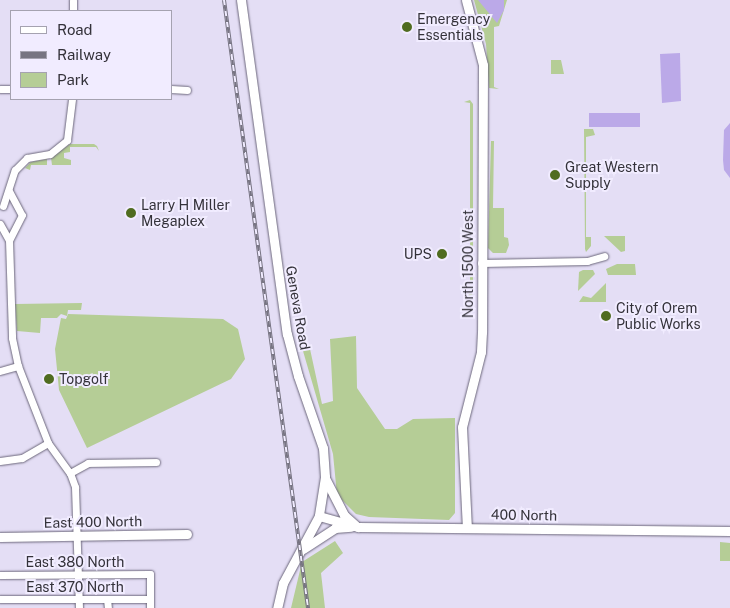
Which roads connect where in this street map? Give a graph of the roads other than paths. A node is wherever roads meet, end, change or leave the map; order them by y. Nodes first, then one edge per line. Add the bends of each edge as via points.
1 (241, 0) edge
2 (466, 0) edge
3 (172, 89) edge
4 (187, 90) dead end
5 (72, 100) edge
6 (9, 191) junction
7 (15, 205) junction
8 (1, 207) edge
9 (20, 223) junction
10 (1, 225) edge
11 (9, 240) junction
12 (604, 256) dead end
13 (482, 263) junction
14 (18, 366) junction
15 (0, 371) edge
16 (48, 444) junction
17 (0, 461) edge
18 (156, 462) dead end
19 (70, 473) junction
20 (325, 477) junction
21 (319, 516) junction
22 (358, 527) junction
23 (466, 528) junction
24 (730, 532) edge
25 (187, 534) dead end
26 (0, 537) edge
27 (77, 537) junction
28 (301, 551) junction
29 (78, 574) junction
30 (0, 575) edge
31 (0, 599) edge
32 (78, 599) junction
33 (108, 599) junction
34 (150, 599) junction
35 (79, 608) edge
36 (108, 608) edge
37 (150, 608) edge
38 (277, 608) edge

1 - 20 main road, Geneva Road via 287,334 323,448
2 - 13 main road, North 1500 West via 483,65
3 - 4 street
5 - 6 street via 68,140 50,154 27,158 15,170
6 - 7 street
6 - 8 street
7 - 8 street
7 - 9 street via 22,215
9 - 10 street via 10,229
9 - 11 street
10 - 11 street
11 - 14 street via 12,338
12 - 13 street via 587,261
13 - 23 main road, North 1500 West via 481,352 462,428
14 - 15 street
14 - 16 street
16 - 17 street via 22,458
16 - 19 street
18 - 19 street via 88,463
19 - 27 street via 75,487
20 - 21 main road, Geneva Road
20 - 22 main road via 344,515
21 - 22 main road, 400 North
21 - 28 main road, Geneva Road
22 - 23 main road, 400 North
22 - 28 main road via 335,528
23 - 24 main road, 400 North
25 - 27 main road, East 400 North
26 - 27 main road, East 400 North
27 - 29 street
28 - 38 main road, Geneva Road via 283,583
29 - 30 street, East 380 North
29 - 32 street
29 - 34 street, East 380 North via 150,574
31 - 32 street, East 370 North
32 - 33 street, East 370 North
32 - 35 street
33 - 34 street, East 370 North
33 - 36 street
34 - 37 street

